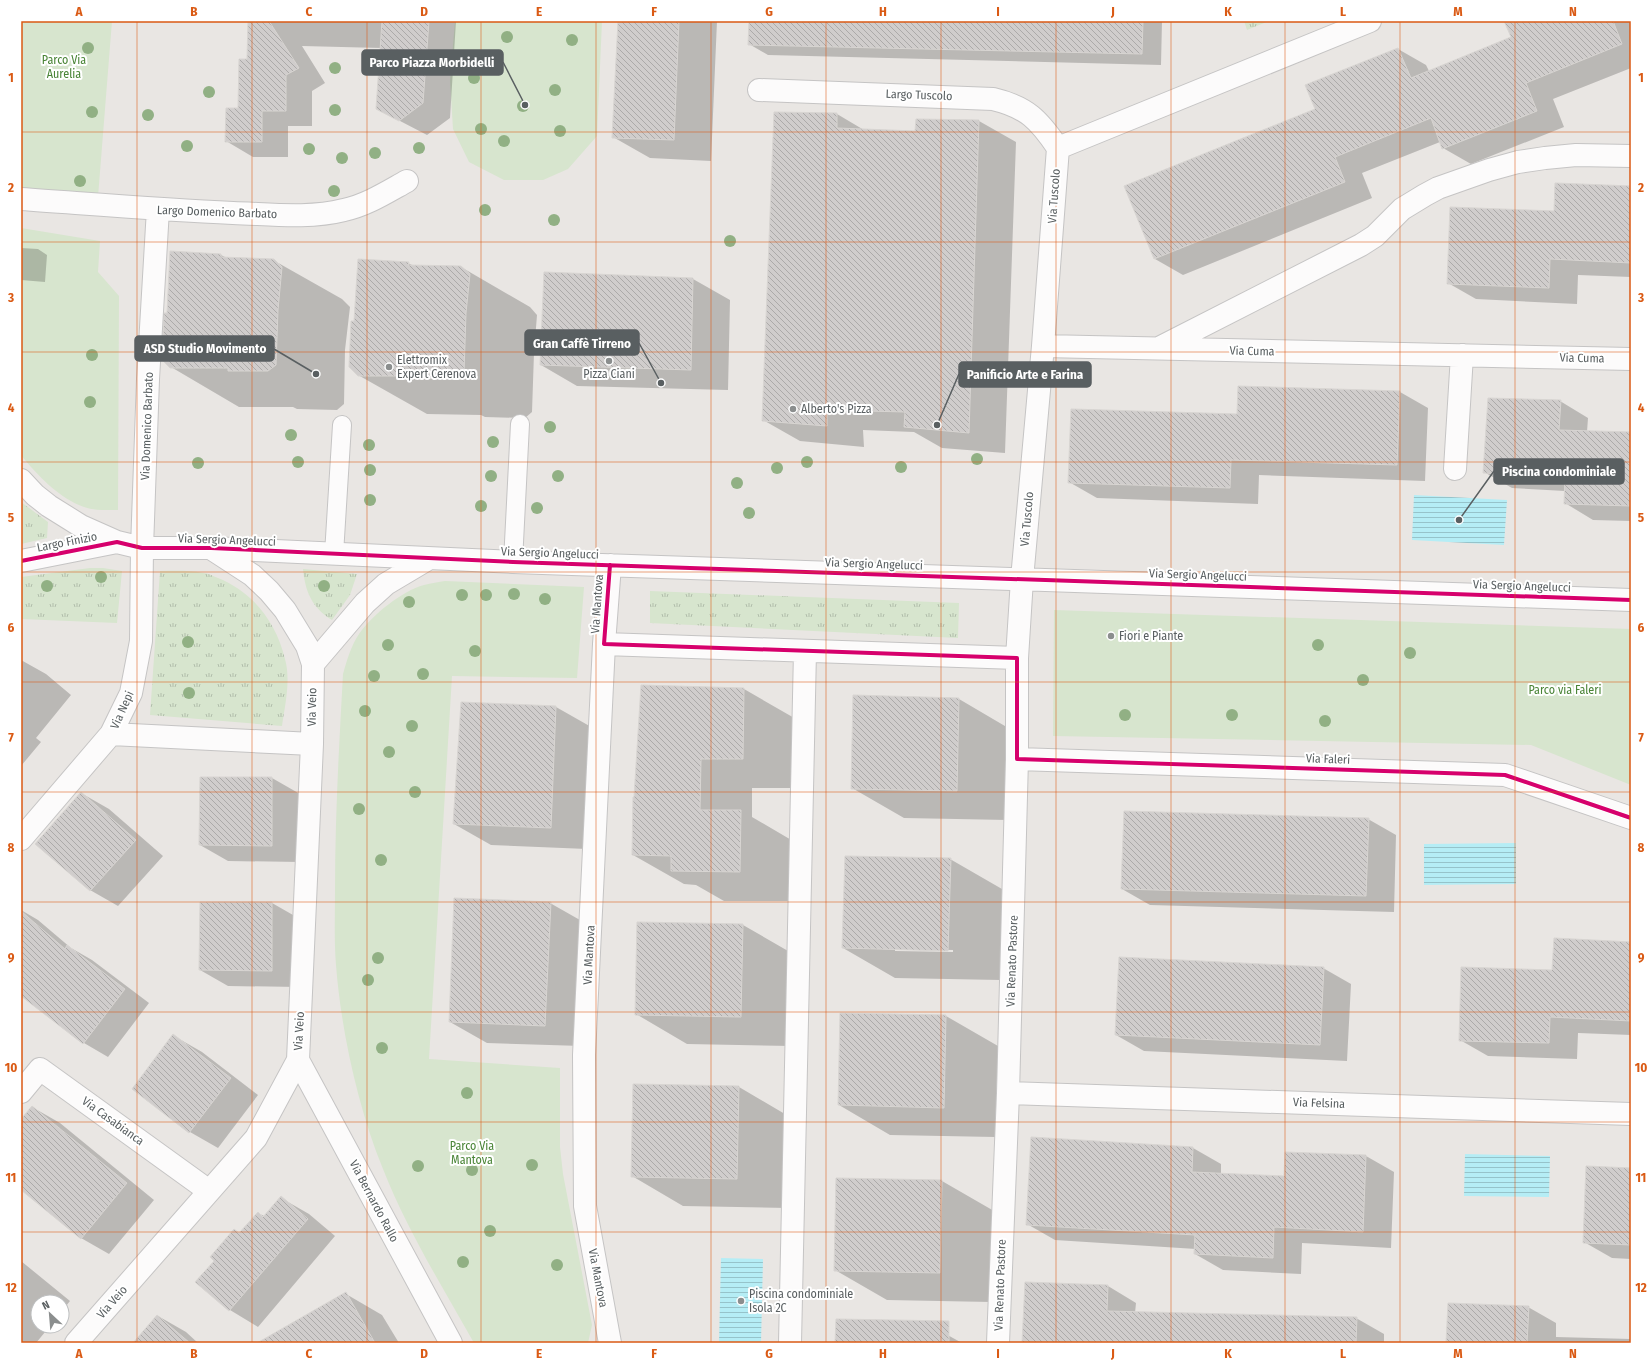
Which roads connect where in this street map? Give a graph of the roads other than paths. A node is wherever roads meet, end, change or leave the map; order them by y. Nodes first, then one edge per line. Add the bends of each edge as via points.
1 (1370, 21) edge
2 (759, 90) dead end
3 (1058, 148) junction
4 (1631, 156) edge
5 (407, 181) dead end
6 (21, 199) edge
7 (158, 210) junction
8 (1043, 346) junction
9 (1157, 348) junction
10 (1462, 355) junction
11 (1631, 359) edge
12 (520, 424) dead end
13 (342, 425) dead end
14 (1455, 469) dead end
15 (21, 480) edge
16 (117, 542) junction
17 (142, 548) junction
18 (211, 548) junction
19 (334, 554) junction
20 (428, 559) junction
21 (21, 561) edge
22 (513, 562) junction
23 (610, 565) junction
24 (1022, 579) junction
25 (1631, 600) edge
26 (604, 644) junction
27 (805, 651) junction
28 (1018, 658) junction
29 (313, 664) junction
30 (111, 734) junction
31 (312, 744) junction
32 (1017, 759) junction
33 (1631, 818) edge
34 (21, 839) edge
35 (298, 1060) junction
36 (21, 1092) edge
37 (1008, 1093) junction
38 (1631, 1114) edge
39 (209, 1191) junction
40 (76, 1343) edge
41 (451, 1343) edge
42 (610, 1343) edge
43 (790, 1343) edge
44 (998, 1343) edge

1 - 3 street
2 - 3 street, Largo Tuscolo via 993,99 1018,106 1029,113
3 - 8 street, Via Tuscolo
4 - 9 street via 1565,156 1529,160 1489,170 1438,188 1402,209 1375,236 1361,245
5 - 7 street, Largo Domenico Barbato via 359,206 317,215
6 - 7 street, Largo Domenico Barbato
7 - 17 street, Via Domenico Barbato
8 - 9 street, Via Cuma
8 - 24 street, Via Tuscolo
9 - 10 street, Via Cuma
10 - 11 street, Via Cuma
10 - 14 street
12 - 22 lane
13 - 19 lane
15 - 16 street, Largo Finizio via 49,506 81,526
16 - 17 street, Via Sergio Angelucci
16 - 21 street, Largo Finizio
17 - 18 street, Via Sergio Angelucci
17 - 30 street, Via Nepi via 141,641 131,693
18 - 19 street, Via Sergio Angelucci
18 - 29 street, Via Veio via 252,575 285,610 307,646
19 - 20 street, Via Sergio Angelucci
20 - 22 street, Via Sergio Angelucci
20 - 29 street via 386,584 370,598
22 - 23 street, Via Sergio Angelucci
23 - 24 street, Via Sergio Angelucci
23 - 26 street, Via Mantova
24 - 25 street, Via Sergio Angelucci
24 - 28 street, Via Renato Pastore
26 - 27 street
26 - 42 street, Via Mantova via 584,1055 585,1206
27 - 28 street
27 - 43 street
28 - 32 street, Via Renato Pastore
29 - 31 street, Via Veio
30 - 31 street
30 - 34 street, Via Nepi
31 - 35 street, Via Veio
32 - 33 street, Via Faleri via 1505,775
32 - 37 street, Via Renato Pastore
35 - 39 street, Via Veio via 256,1138
35 - 41 street, Via Bernardo Rallo
36 - 39 street, Via Casabianca via 40,1069
37 - 38 street, Via Felsina
37 - 44 street, Via Renato Pastore
39 - 40 street, Via Veio

